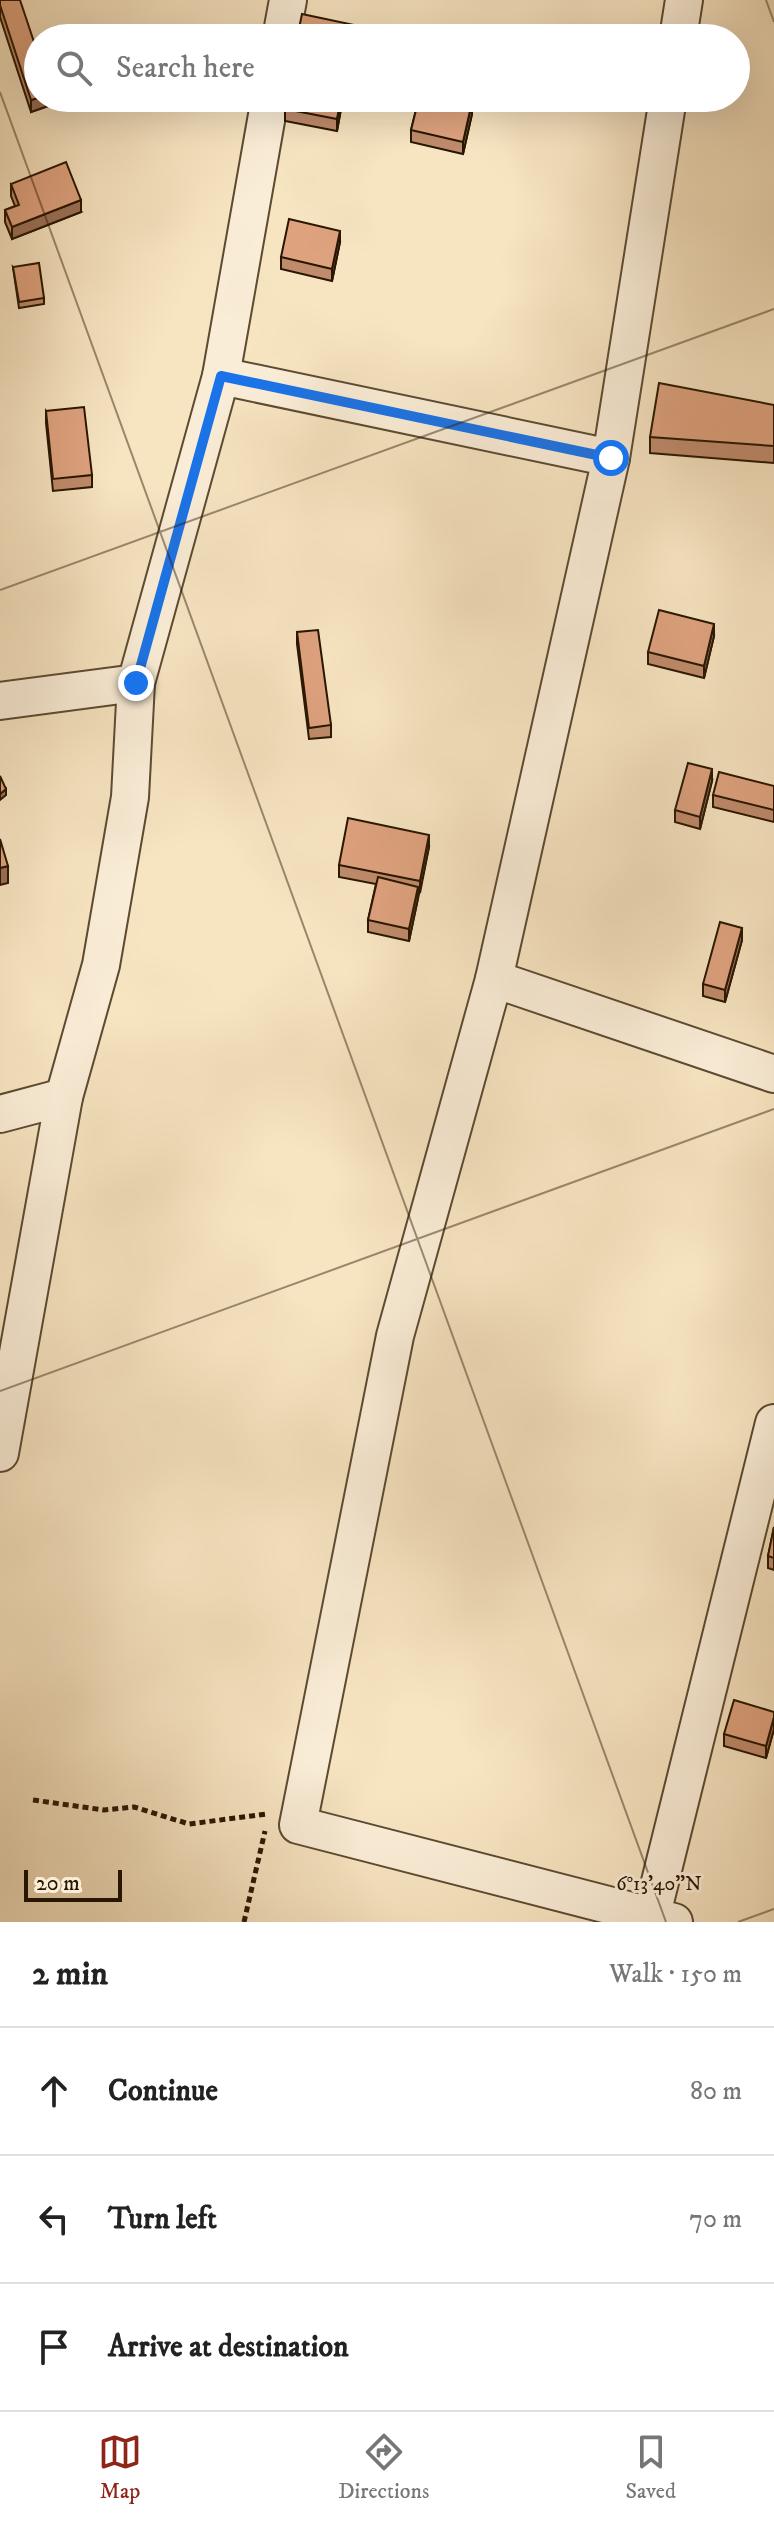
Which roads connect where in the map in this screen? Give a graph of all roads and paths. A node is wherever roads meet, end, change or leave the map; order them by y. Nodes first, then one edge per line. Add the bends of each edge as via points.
1 (288, 0) edge
2 (684, 0) edge
3 (284, 24) edge
4 (680, 24) edge
5 (268, 112) edge
6 (666, 112) edge
7 (221, 376) junction
8 (611, 458) junction
9 (136, 683) junction
10 (0, 701) edge
11 (494, 979) junction
12 (774, 1074) edge
13 (64, 1097) junction
14 (0, 1114) edge
15 (774, 1423) edge
16 (0, 1453) edge
17 (33, 1800) dead end
18 (659, 1920) edge
19 (244, 1922) edge

1 - 3 street
2 - 4 street
5 - 7 street
6 - 8 street
7 - 8 street
7 - 9 street
8 - 11 street
9 - 10 street
9 - 13 street via 130,797 101,965
11 - 12 street
11 - 18 street via 395,1336 298,1825
13 - 14 street
13 - 16 street
15 - 18 street
17 - 19 path via 104,1810 134,1807 189,1824 268,1814

